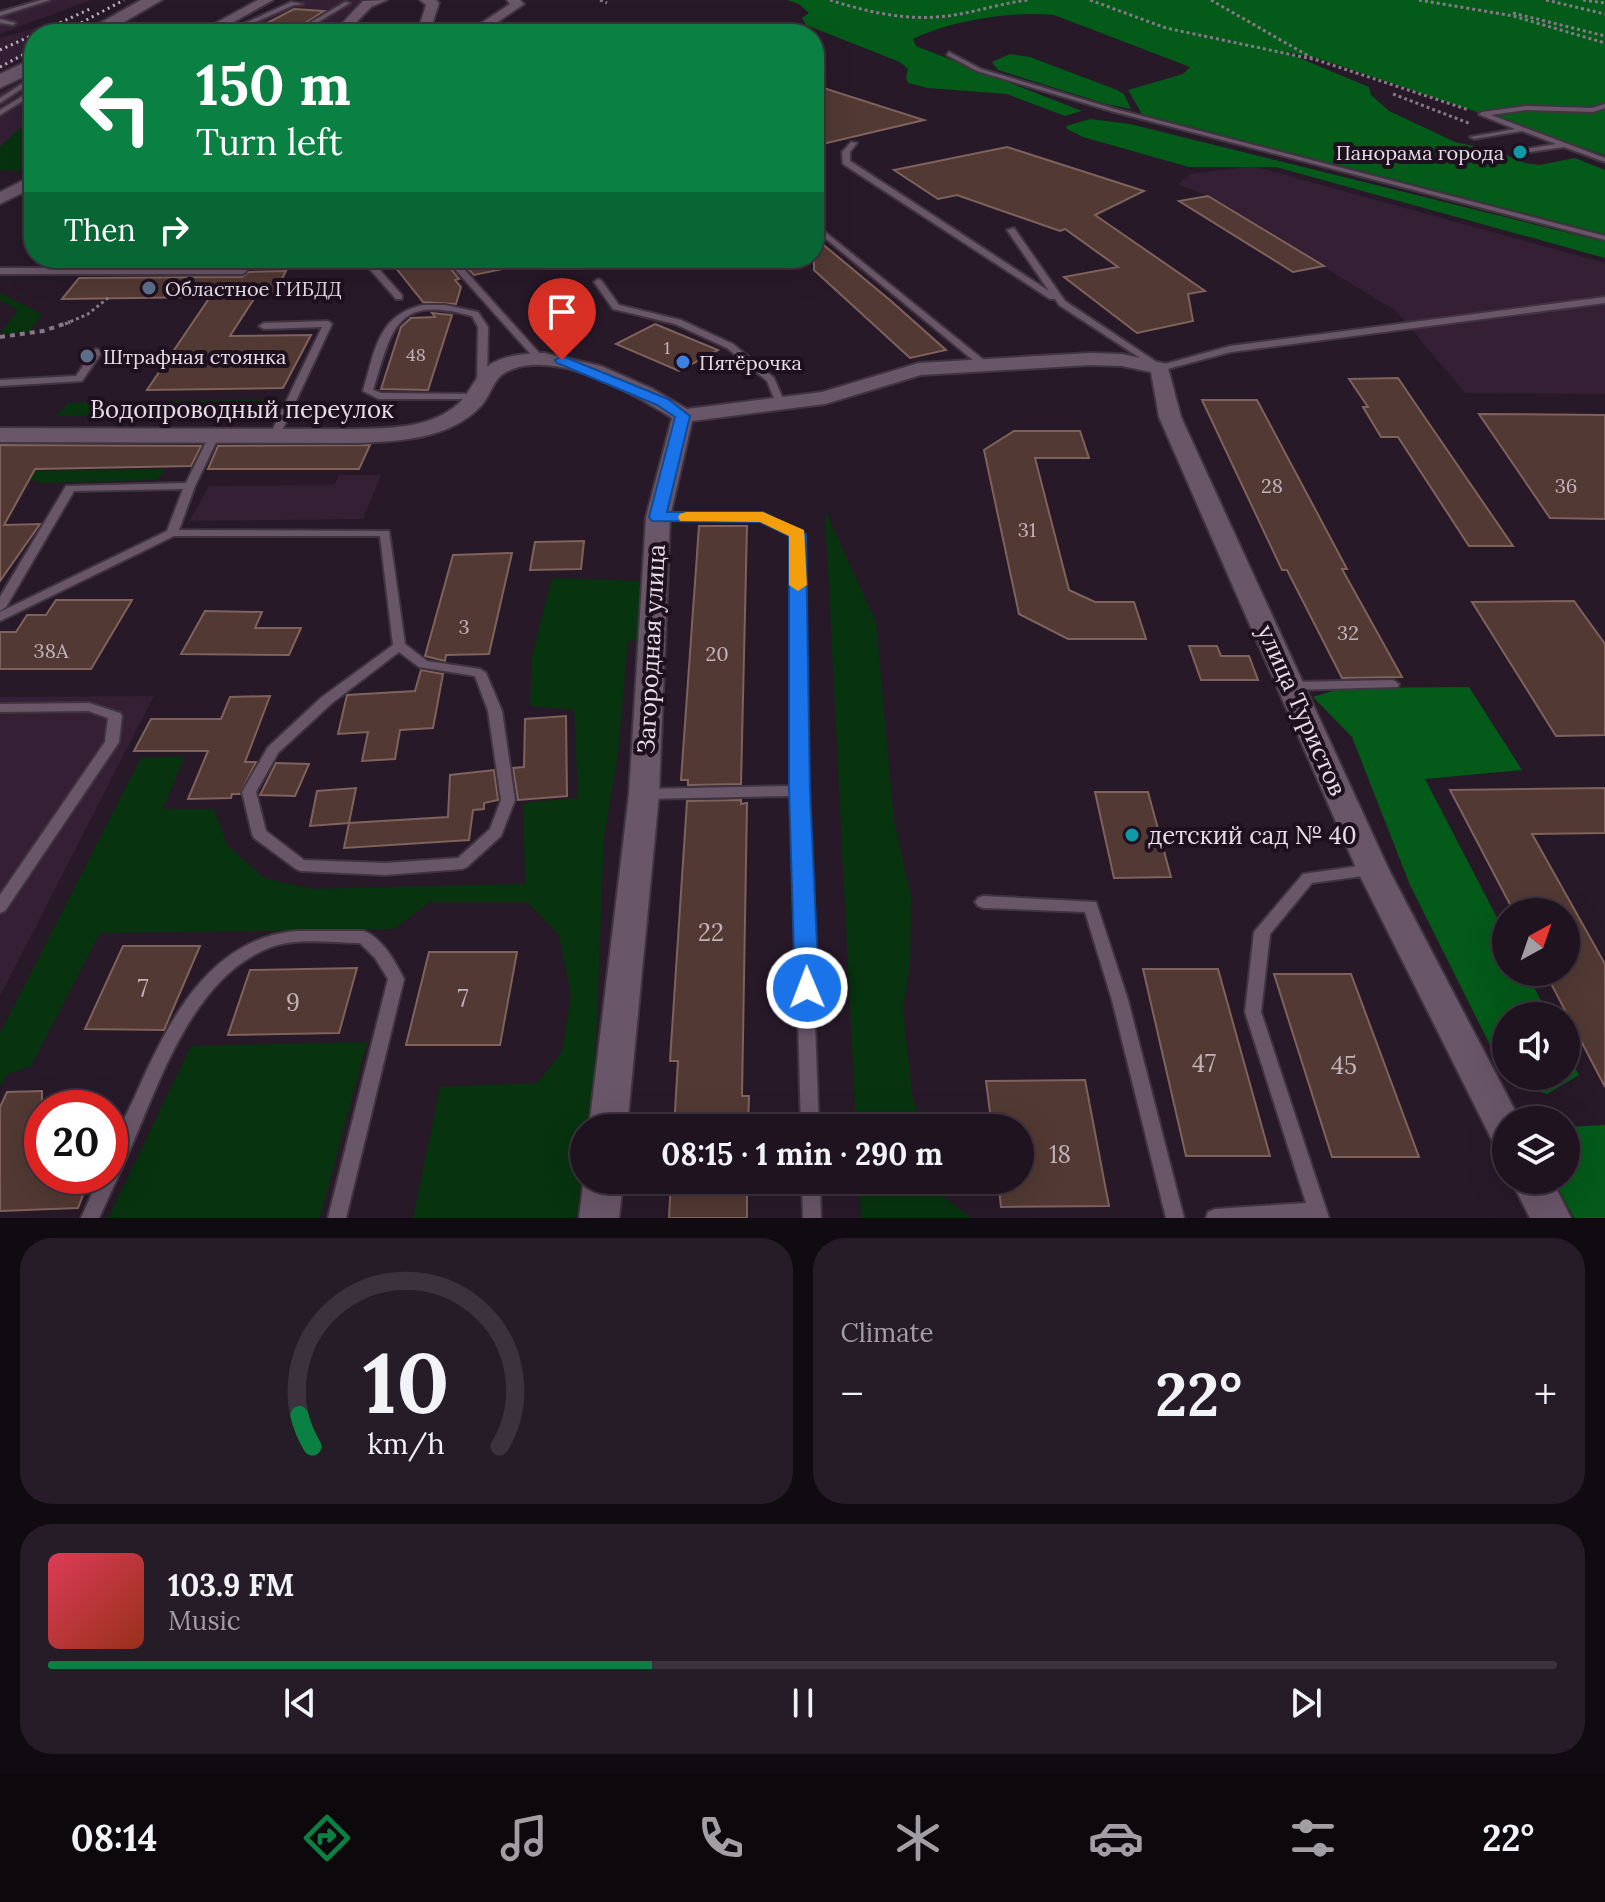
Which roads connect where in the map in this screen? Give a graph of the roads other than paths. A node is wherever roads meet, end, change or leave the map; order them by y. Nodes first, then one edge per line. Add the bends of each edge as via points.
1 (47, 0) edge
2 (154, 0) edge
3 (381, 0) edge
4 (426, 0) edge
5 (513, 0) edge
6 (263, 3) edge
7 (347, 3) dead end
8 (332, 11) junction
9 (360, 12) junction
10 (0, 14) edge
11 (0, 21) edge
12 (13, 23) dead end
13 (109, 24) edge
14 (222, 24) edge
15 (248, 24) edge
16 (311, 24) edge
17 (348, 24) edge
18 (426, 24) edge
19 (487, 24) edge
20 (949, 54) dead end
21 (24, 69) edge
22 (0, 82) edge
23 (24, 85) edge
24 (24, 97) edge
25 (0, 101) edge
26 (1605, 106) edge
27 (0, 113) edge
28 (1523, 129) junction
29 (1474, 137) dead end
30 (853, 143) dead end
31 (1567, 145) junction
32 (1520, 152) dead end
33 (1605, 160) edge
34 (24, 186) edge
35 (0, 199) edge
36 (1011, 230) dead end
37 (824, 233) edge
38 (1605, 238) edge
39 (72, 268) edge
40 (244, 268) edge
41 (373, 268) edge
42 (458, 268) edge
43 (66, 270) junction
44 (0, 271) edge
45 (598, 282) dead end
46 (399, 297) dead end
47 (1605, 300) edge
48 (1062, 303) junction
49 (264, 326) dead end
50 (97, 352) dead end
51 (538, 357) junction
52 (982, 363) junction
53 (1160, 368) junction
54 (0, 383) edge
55 (480, 390) junction
56 (781, 406) junction
57 (683, 416) junction
58 (215, 434) junction
59 (0, 435) edge
60 (275, 435) junction
61 (190, 486) junction
62 (658, 517) junction
63 (172, 533) junction
64 (0, 607) edge
65 (0, 617) edge
66 (399, 646) junction
67 (1393, 684) dead end
68 (1291, 686) junction
69 (0, 708) edge
70 (799, 791) junction
71 (644, 794) junction
72 (1373, 870) junction
73 (983, 902) dead end
74 (0, 907) edge
75 (1494, 1106) edge
76 (610, 1114) edge
77 (810, 1114) edge
78 (128, 1134) edge
79 (101, 1194) edge
80 (602, 1194) edge
81 (811, 1194) edge
82 (1538, 1194) edge
83 (1318, 1214) edge
84 (90, 1218) edge
85 (337, 1218) edge
86 (599, 1218) edge
87 (812, 1218) edge
88 (1175, 1218) edge
89 (1215, 1218) edge
90 (1551, 1218) edge

1 - 10 lane
2 - 13 street
3 - 9 street
4 - 18 street via 433,3
5 - 19 street via 518,4
6 - 14 street
6 - 15 lane via 297,4
7 - 8 lane
8 - 9 lane
8 - 16 lane
9 - 17 street
11 - 12 lane
20 - 38 lane via 979,70 1113,110
21 - 22 street
23 - 25 lane
24 - 27 lane
26 - 28 lane via 1482,114
28 - 29 lane
28 - 31 lane
30 - 48 lane via 846,162
31 - 32 lane
31 - 33 lane
34 - 35 street
36 - 48 lane
37 - 52 lane
39 - 43 lane
40 - 43 lane
41 - 46 lane
42 - 51 lane
43 - 44 lane
45 - 56 lane via 616,307 678,322 730,346 771,380
47 - 53 lane via 1230,349
48 - 53 lane
49 - 60 lane via 328,324
50 - 54 lane via 79,379
51 - 55 street, Водопроводный переулок via 499,367
51 - 57 street, Водопроводный переулок via 609,378
52 - 53 street via 1090,359
52 - 56 street via 919,369 872,386
53 - 68 street, улица Туристов via 1170,417
55 - 55 lane via 379,396 368,391 395,321 407,312 456,308 475,314 483,327
55 - 60 street, Водопроводный переулок via 462,413 413,433
56 - 57 street
57 - 62 street, Загородная улица
58 - 59 street, Водопроводный переулок
58 - 60 street, Водопроводный переулок
58 - 61 lane
61 - 63 lane
61 - 64 lane via 70,488
62 - 70 lane via 763,517 798,534
62 - 71 street, Загородная улица
63 - 65 lane
63 - 66 lane via 385,533
66 - 66 lane via 423,664 480,673 495,711 508,800 496,832 462,863 385,869 301,865 259,834 249,792 273,750 327,700
67 - 68 lane
68 - 72 street, улица Туристов
69 - 74 lane via 89,707 115,716 112,742
70 - 71 lane
70 - 77 lane
71 - 76 street, Загородная улица
72 - 75 street, улица Туристов
72 - 83 lane via 1308,878 1262,932 1253,1012
73 - 88 lane via 1091,906
78 - 85 lane via 168,1043 226,966 262,943 364,937 396,979
79 - 84 lane
80 - 86 street
81 - 87 lane
82 - 90 street
83 - 89 lane

